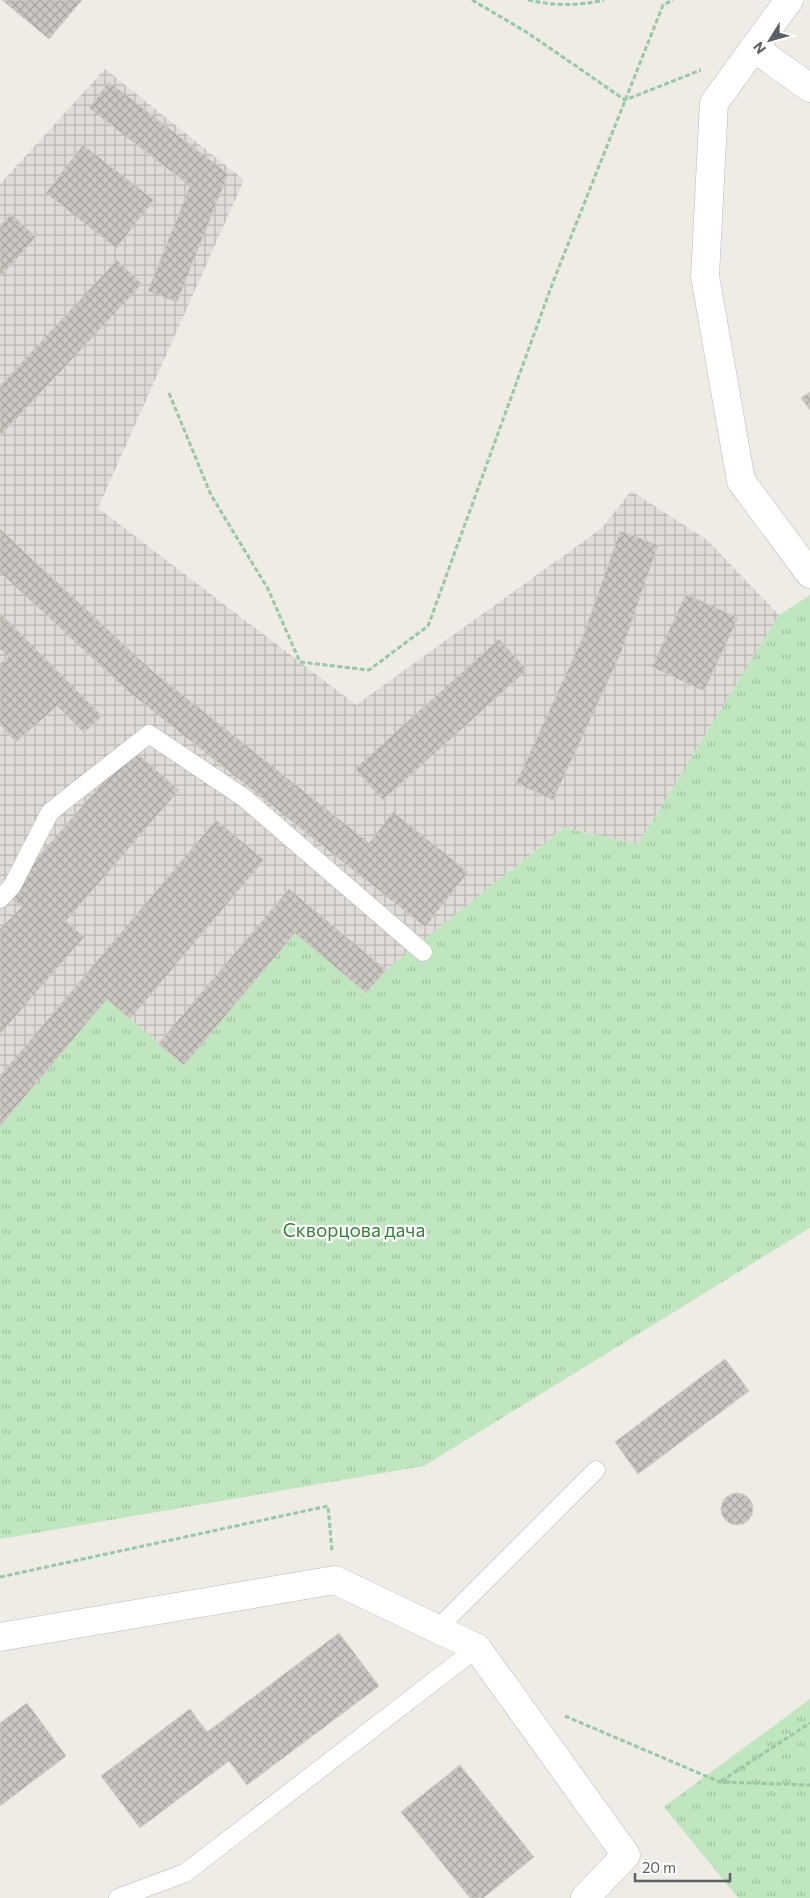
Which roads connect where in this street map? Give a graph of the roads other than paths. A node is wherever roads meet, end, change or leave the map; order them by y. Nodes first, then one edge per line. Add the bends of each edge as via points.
1 (789, 0) edge
2 (754, 48) junction
3 (810, 88) edge
4 (810, 574) edge
5 (0, 899) edge
6 (423, 952) dead end
7 (596, 1470) dead end
8 (437, 1629) junction
9 (0, 1636) edge
10 (477, 1648) junction
11 (118, 1898) edge
12 (585, 1898) edge

1 - 2 street
2 - 3 street
2 - 4 street via 714,103 705,276 741,481
5 - 6 lane via 12,886 50,812 149,734 243,797
7 - 8 lane
8 - 9 street via 335,1580
8 - 10 street
10 - 11 lane via 185,1873
10 - 12 street via 626,1855

